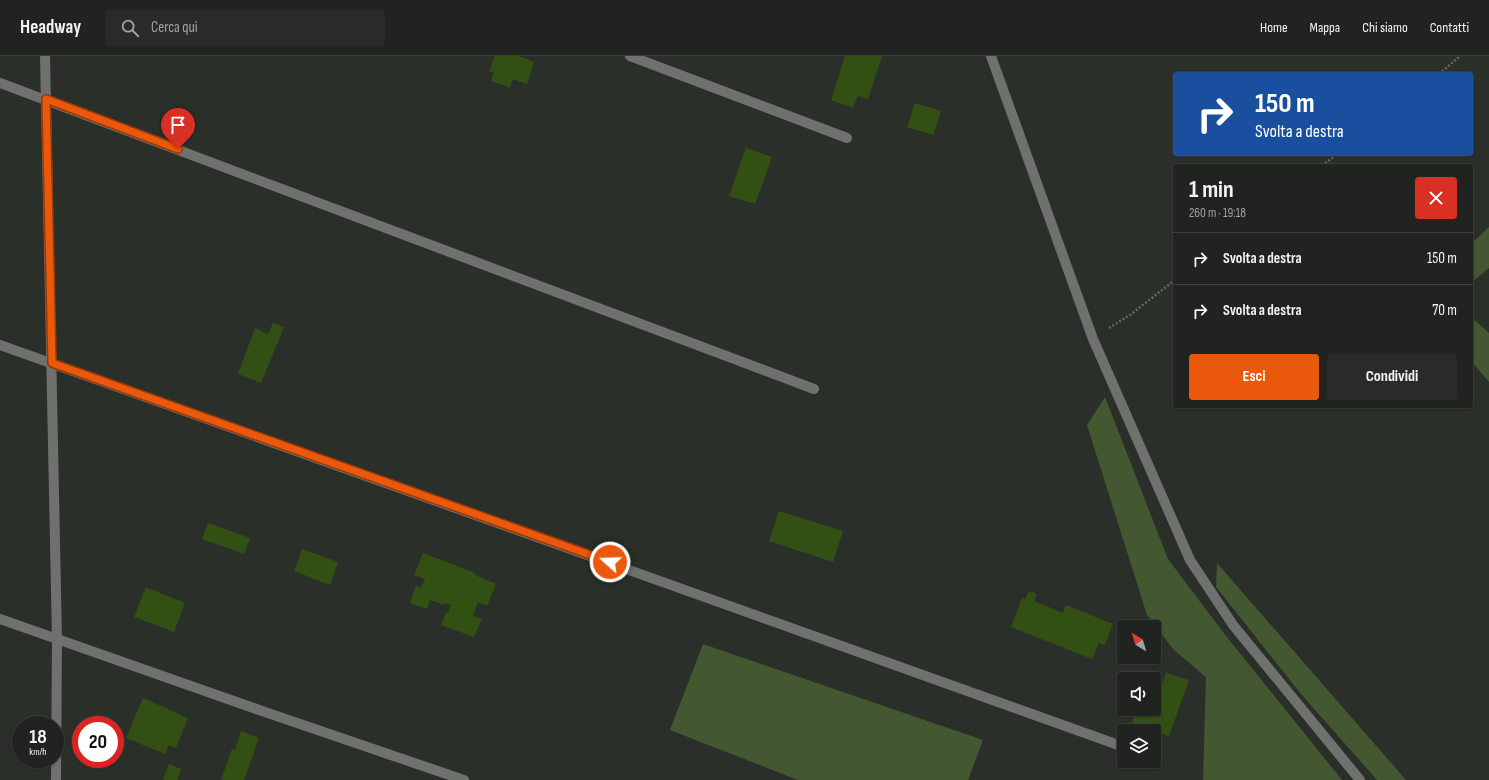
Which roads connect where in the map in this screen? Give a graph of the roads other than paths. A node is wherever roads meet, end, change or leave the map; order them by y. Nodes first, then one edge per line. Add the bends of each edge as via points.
1 (45, 56) edge
2 (630, 56) edge
3 (991, 56) edge
4 (0, 83) edge
5 (46, 99) junction
6 (847, 138) dead end
7 (0, 345) edge
8 (52, 363) junction
9 (814, 389) dead end
10 (0, 619) edge
11 (57, 639) junction
12 (1117, 744) edge
13 (56, 780) edge
14 (464, 780) edge
15 (1360, 780) edge

1 - 5 street
2 - 6 street
3 - 15 street via 1093,339 1190,560 1233,625
4 - 5 street
5 - 8 street
5 - 9 street
7 - 8 street
8 - 11 street
8 - 12 street
10 - 11 street
11 - 13 street
11 - 14 street

